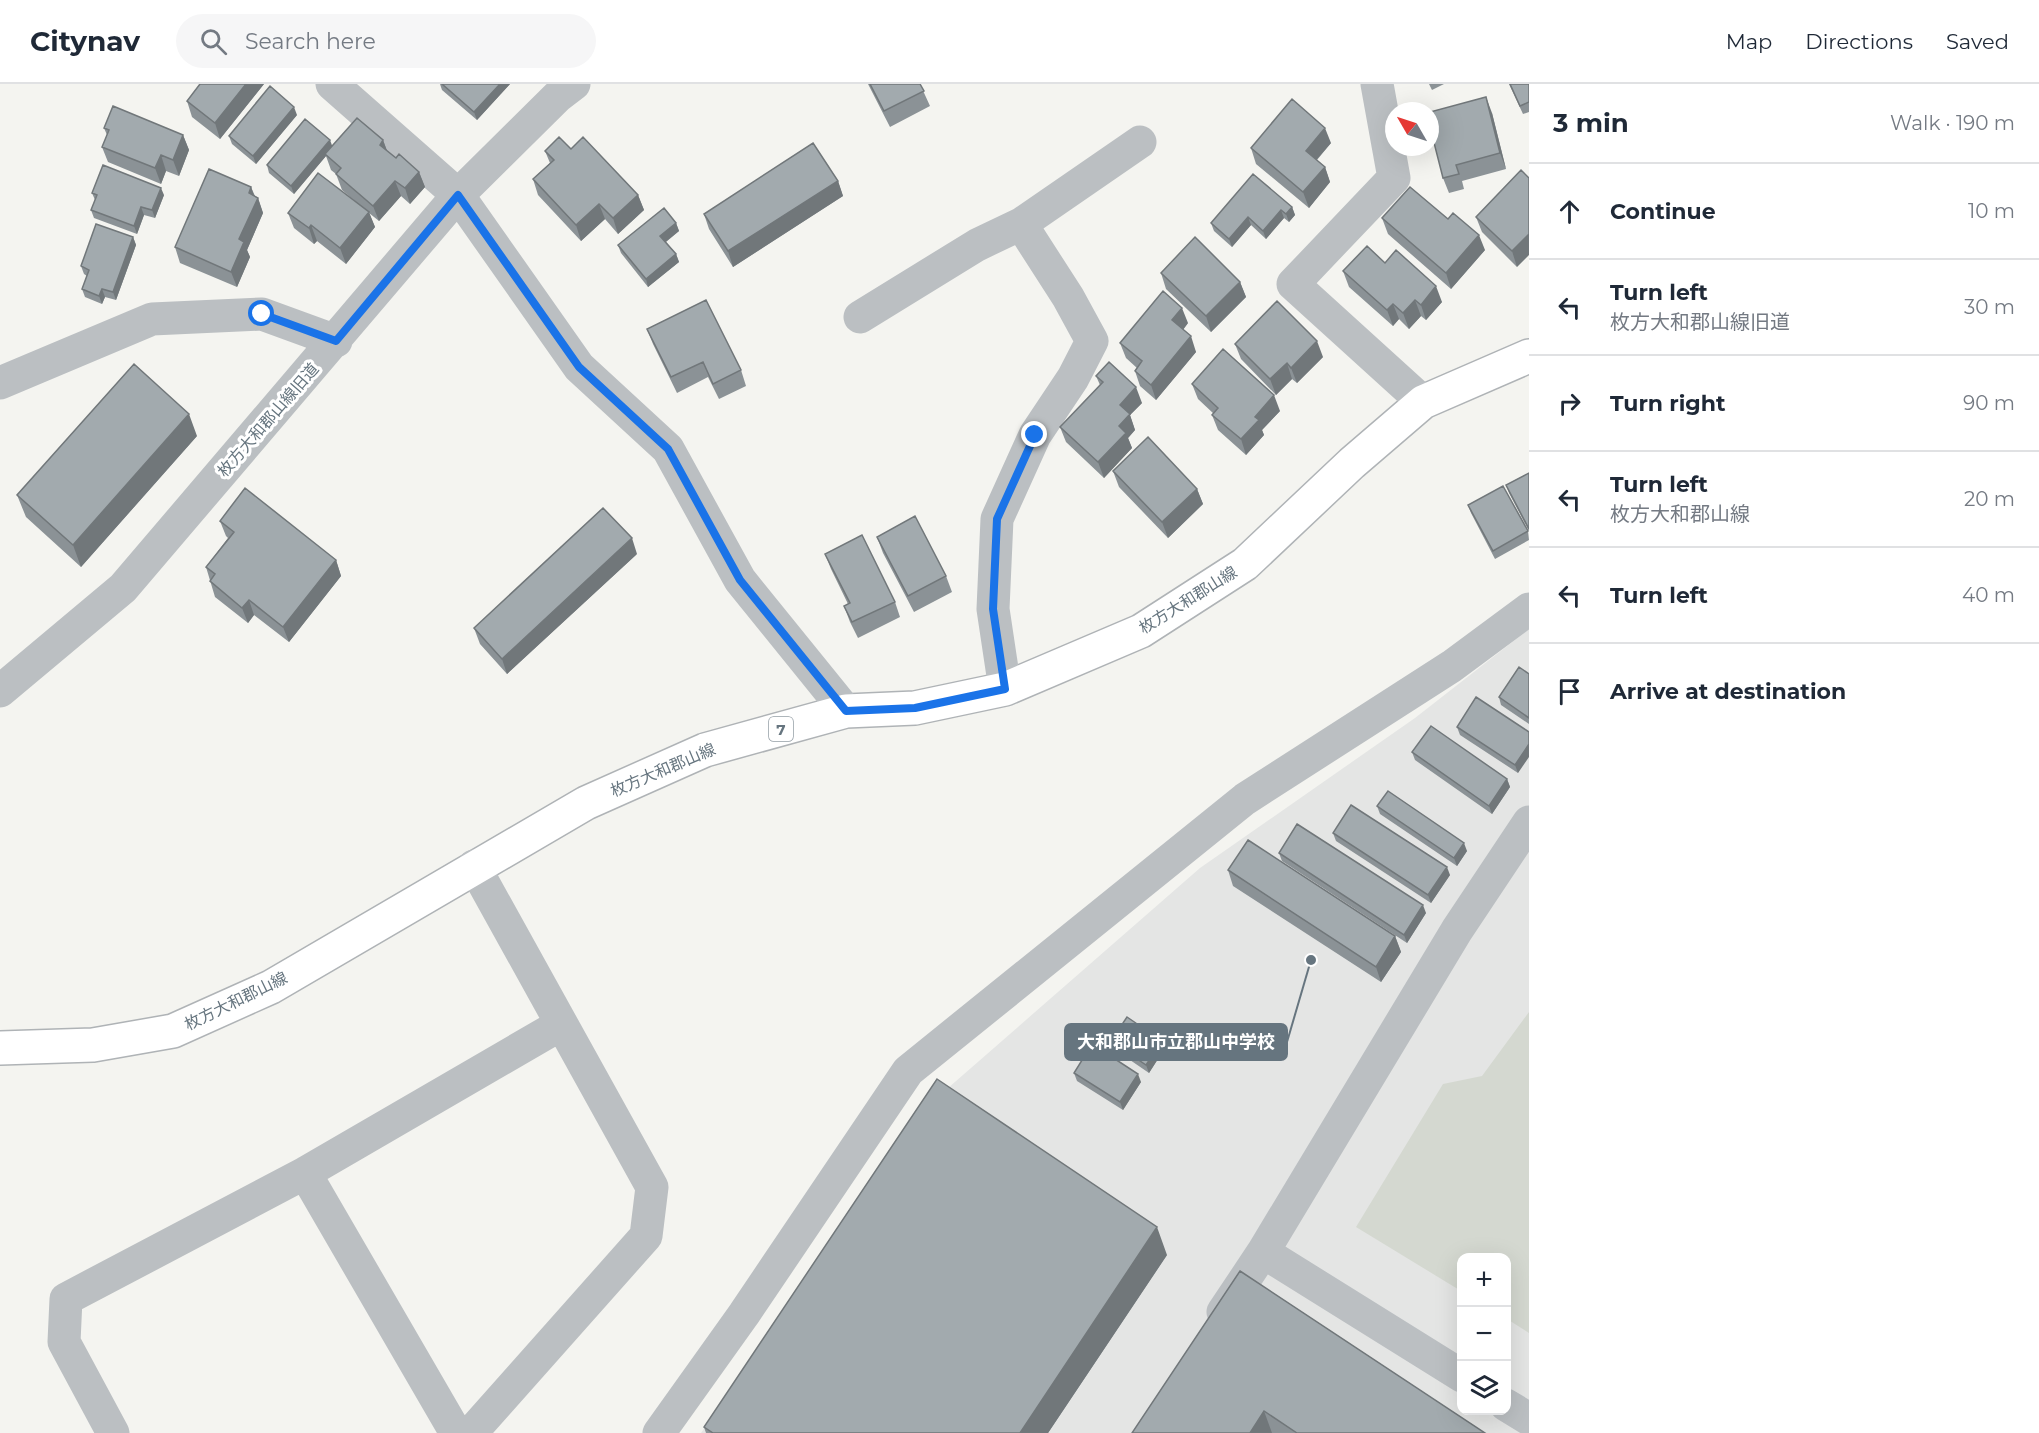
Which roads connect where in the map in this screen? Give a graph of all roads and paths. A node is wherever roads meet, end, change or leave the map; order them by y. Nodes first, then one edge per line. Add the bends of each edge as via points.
1 (332, 84) edge
2 (1377, 84) edge
3 (558, 88) edge
4 (1140, 142) dead end
5 (458, 195) junction
6 (1021, 224) junction
7 (860, 317) dead end
8 (336, 341) junction
9 (1529, 356) edge
10 (0, 383) edge
11 (1423, 402) junction
12 (1529, 609) edge
13 (1005, 689) junction
14 (0, 691) edge
15 (846, 711) junction
16 (1529, 822) edge
17 (474, 866) junction
18 (560, 1025) junction
19 (0, 1048) edge
20 (305, 1173) junction
21 (1263, 1252) junction
22 (1206, 1338) edge
23 (1457, 1373) edge
24 (1511, 1408) edge
25 (1529, 1419) edge
26 (113, 1433) edge
27 (456, 1433) edge
28 (471, 1433) edge
29 (659, 1433) edge

1 - 5 street
2 - 11 street via 1394,178 1293,284
3 - 5 street, 枚方大和郡山線旧道
4 - 6 street
5 - 8 street, 枚方大和郡山線旧道
5 - 15 street via 579,367 668,449 740,580
6 - 7 street via 977,245
6 - 13 street via 1092,341 1035,435 997,519 993,609
8 - 10 street via 262,314 152,319
8 - 14 street, 枚方大和郡山線旧道 via 123,588
9 - 11 main road, 枚方大和郡山線 / 7
11 - 13 main road, 枚方大和郡山線 / 7 via 1245,564 1141,631
12 - 29 street via 1452,666 1245,799 908,1071
13 - 15 main road, 枚方大和郡山線 / 7 via 915,708
15 - 17 main road, 枚方大和郡山線 / 7 via 705,750 586,803
16 - 21 street via 1457,930
17 - 18 street
17 - 19 main road, 枚方大和郡山線 / 7 via 271,987 173,1031 93,1045
18 - 20 street
18 - 28 street via 652,1187 646,1236
20 - 26 street via 66,1299 63,1342
20 - 27 street
21 - 22 street
21 - 23 street
24 - 25 street

